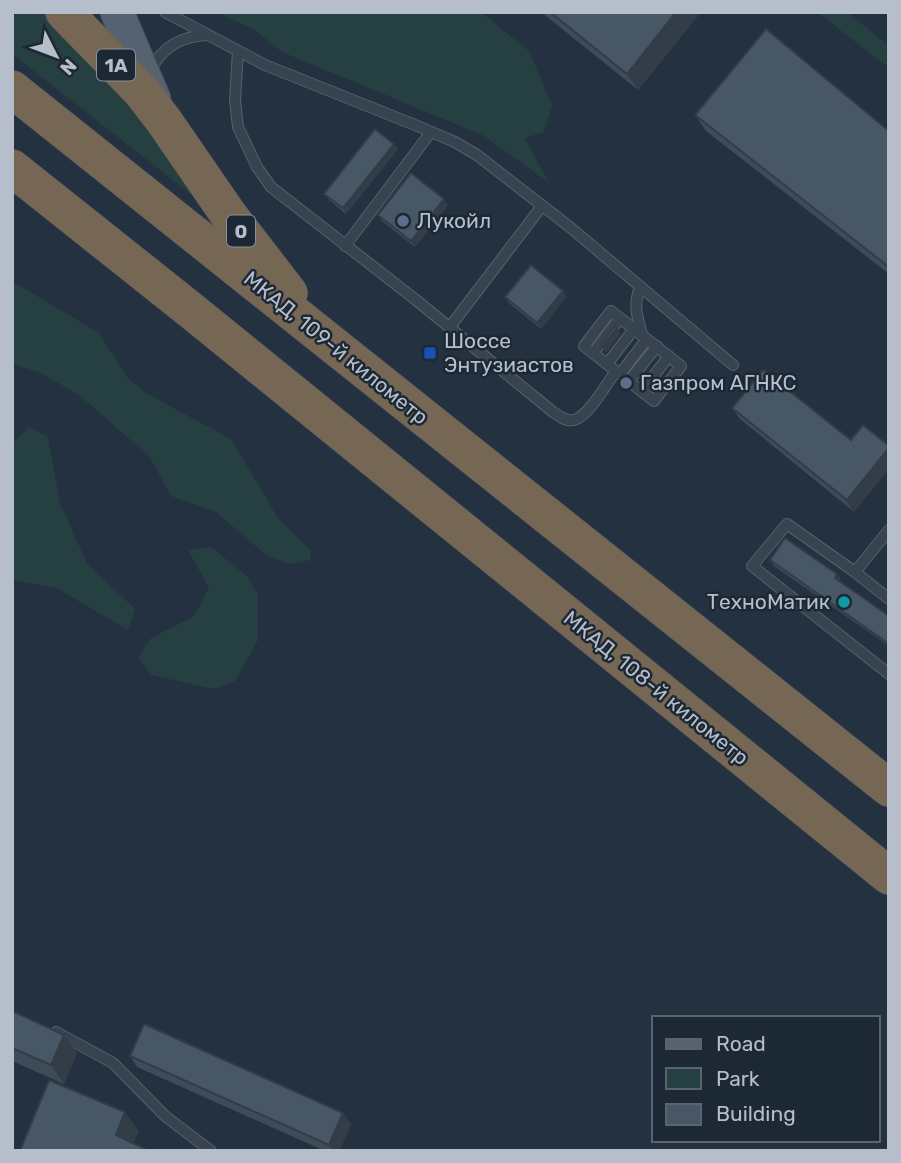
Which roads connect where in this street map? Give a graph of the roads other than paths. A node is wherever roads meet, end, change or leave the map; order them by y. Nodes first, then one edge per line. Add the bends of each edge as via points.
1 (65, 12) edge
2 (117, 12) edge
3 (165, 12) edge
4 (208, 35) junction
5 (237, 51) junction
6 (12, 89) edge
7 (157, 106) junction
8 (431, 132) junction
9 (12, 169) edge
10 (12, 195) edge
11 (542, 206) junction
12 (345, 246) junction
13 (640, 287) junction
14 (188, 308) junction
15 (449, 328) junction
16 (641, 334) junction
17 (323, 339) junction
18 (657, 346) junction
19 (669, 356) junction
20 (733, 365) dead end
21 (618, 372) junction
22 (642, 391) junction
23 (889, 530) edge
24 (855, 572) junction
25 (889, 599) edge
26 (889, 674) edge
27 (889, 789) edge
28 (889, 876) edge
29 (45, 1027) edge
30 (211, 1151) edge

1 - 7 highway, 1A
2 - 7 main road, 0
3 - 4 lane
4 - 5 lane
4 - 7 lane via 184,39 156,59 150,72
5 - 8 lane
5 - 12 lane via 236,114 257,167 279,195
6 - 17 highway, МКАД, 109-й километр
7 - 17 highway, 0 via 228,214
8 - 11 lane via 477,155
8 - 12 lane
9 - 14 highway
10 - 14 highway
11 - 13 lane
11 - 15 lane
12 - 15 lane
13 - 16 lane via 635,308
13 - 20 lane
14 - 28 highway, МКАД, 108-й километр
15 - 21 lane via 566,420 573,421 588,410
16 - 18 lane
16 - 21 lane
16 - 21 lane
16 - 21 lane via 620,318 593,353
17 - 27 highway, МКАД, 109-й километр
18 - 19 lane
18 - 21 lane
19 - 22 lane
19 - 22 lane via 681,366 654,401
21 - 22 lane
23 - 24 lane
24 - 25 lane
24 - 26 lane via 787,524 752,566
29 - 30 lane via 113,1063 164,1116

